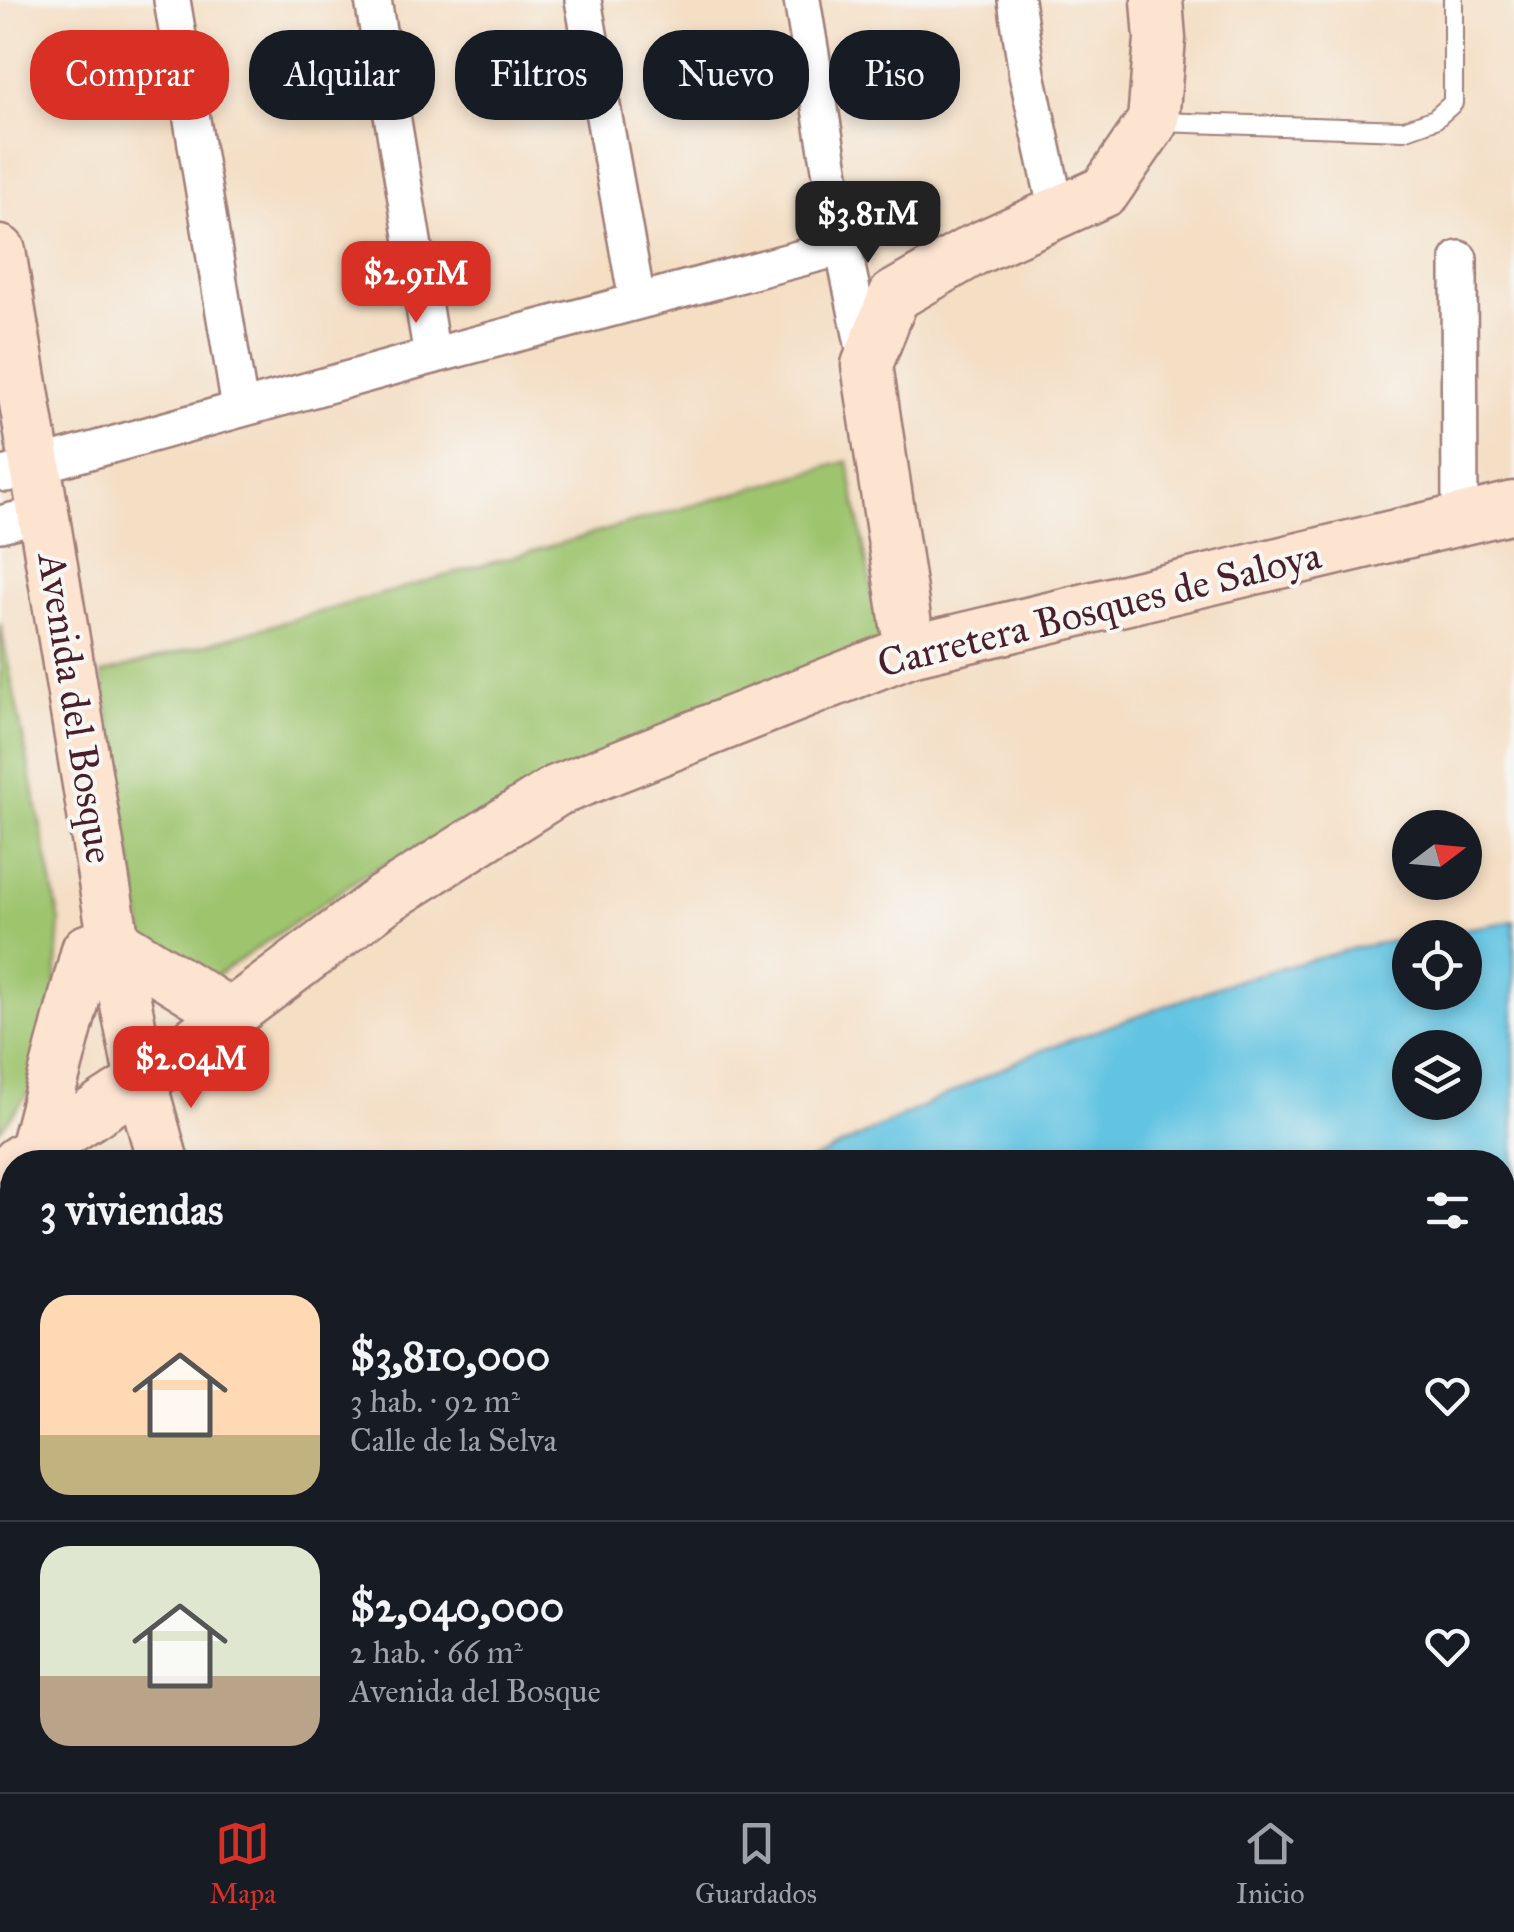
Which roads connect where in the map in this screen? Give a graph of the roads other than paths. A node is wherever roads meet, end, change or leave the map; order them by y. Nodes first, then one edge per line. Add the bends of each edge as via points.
1 (172, 0) edge
2 (373, 0) edge
3 (584, 0) edge
4 (802, 0) edge
5 (1016, 0) edge
6 (1157, 0) edge
7 (1453, 0) edge
8 (1153, 122) junction
9 (1057, 212) junction
10 (843, 247) junction
11 (0, 251) edge
12 (1460, 259) dead end
13 (637, 300) junction
14 (432, 356) junction
15 (867, 365) junction
16 (240, 408) junction
17 (12, 483) edge
18 (1514, 507) edge
19 (1460, 518) junction
20 (910, 651) junction
21 (100, 946) junction
22 (230, 1014) junction
23 (126, 1091) junction
24 (29, 1150) edge
25 (43, 1150) edge
26 (132, 1150) edge
27 (157, 1150) edge

1 - 16 street
2 - 14 street
3 - 13 street
4 - 10 street
5 - 9 street
6 - 8 main road
7 - 8 lane via 1453,103 1435,119 1404,130
8 - 9 main road via 1105,190
9 - 15 main road via 972,250 894,296
10 - 13 street
10 - 15 street
11 - 17 main road, Avenida del Bosque
12 - 19 street
13 - 14 street
14 - 16 street
15 - 20 main road
16 - 17 street
17 - 21 main road, Avenida del Bosque
18 - 19 main road, Carretera Bosques de Saloya
19 - 20 main road, Carretera Bosques de Saloya
20 - 22 main road, Carretera Bosques de Saloya via 556,791 383,900
21 - 22 main road
21 - 23 main road, Avenida del Bosque
21 - 24 main road
22 - 23 main road, Carretera Bosques de Saloya
23 - 25 main road, Carretera Bosques de Saloya
23 - 26 main road, Avenida del Bosque
23 - 27 main road, Avenida del Bosque

